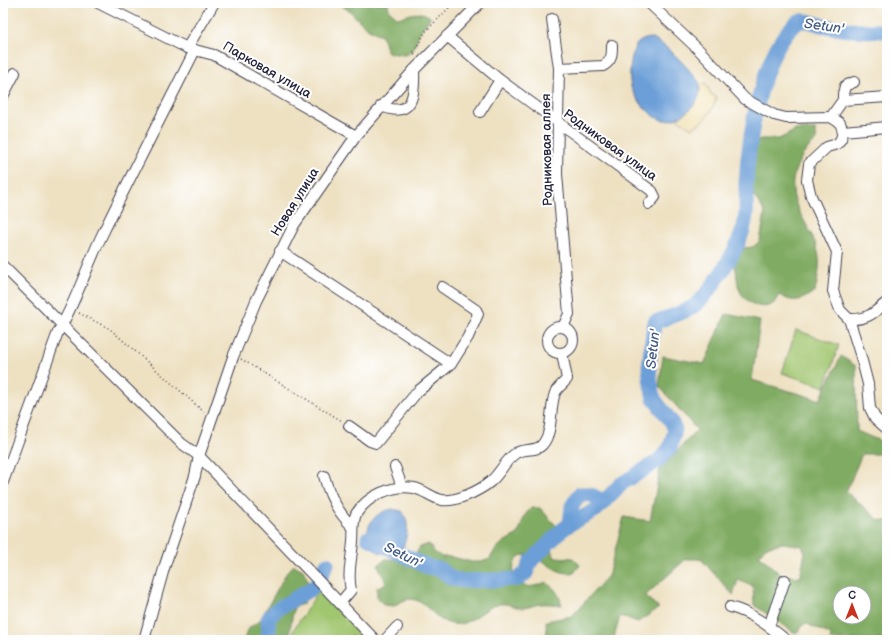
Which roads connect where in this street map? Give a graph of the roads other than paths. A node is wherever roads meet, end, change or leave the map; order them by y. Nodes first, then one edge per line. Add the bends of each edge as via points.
1 (214, 3) edge
2 (480, 3) edge
3 (649, 3) edge
4 (103, 4) edge
5 (552, 19) dead end
6 (447, 36) junction
7 (612, 45) dead end
8 (191, 49) junction
9 (559, 68) junction
10 (414, 70) junction
11 (15, 73) dead end
12 (500, 80) junction
13 (854, 82) dead end
14 (3, 96) edge
15 (887, 97) edge
16 (843, 100) junction
17 (381, 106) junction
18 (480, 112) dead end
19 (831, 117) junction
20 (559, 123) junction
21 (887, 126) edge
22 (844, 131) junction
23 (356, 136) junction
24 (649, 204) dead end
25 (280, 251) junction
26 (3, 266) edge
27 (442, 287) dead end
28 (887, 302) edge
29 (849, 319) junction
30 (62, 325) junction
31 (563, 327) junction
32 (562, 353) junction
33 (450, 364) junction
34 (349, 426) road end
35 (887, 429) edge
36 (199, 456) junction
37 (395, 467) dead end
38 (324, 476) dead end
39 (3, 482) edge
40 (402, 487) junction
41 (353, 526) junction
42 (785, 580) dead end
43 (340, 603) junction
44 (730, 607) dead end
45 (769, 626) junction
46 (396, 627) dead end
47 (144, 640) edge
48 (375, 640) edge
49 (385, 640) edge
50 (786, 640) edge

1 - 8 street
2 - 6 street, Новая улица
3 - 19 street via 700,51 745,99 774,115 798,119
4 - 8 street, Парковая улица
5 - 9 street, Родниковая аллея
6 - 10 street, Новая улица
6 - 12 street, Родниковая улица
7 - 9 street via 612,56 603,66
8 - 23 street, Парковая улица via 214,55
8 - 30 street
9 - 20 street, Родниковая аллея
10 - 17 street, Новая улица
10 - 17 street via 412,101 406,108 398,111
11 - 14 street
12 - 18 street
12 - 20 street, Родниковая улица
13 - 16 street via 845,86
15 - 16 street
16 - 19 street
17 - 23 street, Новая улица
19 - 22 street via 840,123
20 - 24 street, Родниковая улица via 652,191 655,197
20 - 31 street, Родниковая аллея via 557,174 569,314
21 - 22 street
22 - 29 street via 836,144 827,147 809,164 807,180 811,196 837,252 833,290 840,310
23 - 25 street, Новая улица via 307,205
25 - 33 street
25 - 36 street, Новая улица via 256,301
26 - 30 street
27 - 33 street via 478,314 468,337
28 - 29 street via 870,317 860,320
29 - 35 street via 866,374 870,408 875,418
30 - 36 street via 181,444
30 - 39 street
31 - 32 street via 571,333 573,343
31 - 32 street via 553,328 547,337 552,350
32 - 40 street via 567,379 556,391 550,425 541,446 520,450 490,482 451,500 441,500 415,488
33 - 34 street via 417,392 376,443
36 - 43 street
36 - 47 street, Новая улица
37 - 40 street
38 - 41 street via 328,493 345,520
40 - 41 street via 381,494 365,504 356,515
41 - 43 street via 349,580 351,590
42 - 45 street
43 - 48 street
44 - 45 street via 746,611
45 - 50 street
46 - 49 street

